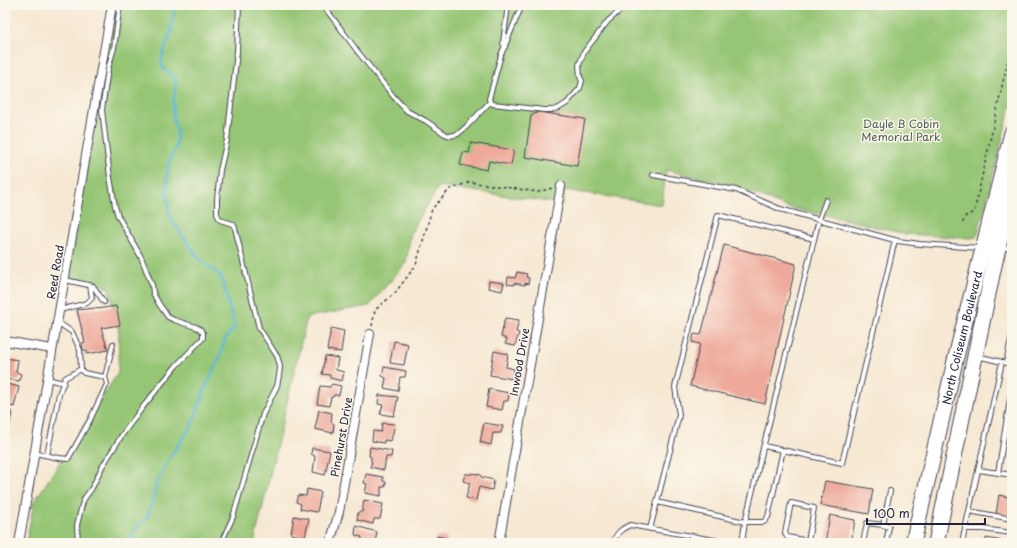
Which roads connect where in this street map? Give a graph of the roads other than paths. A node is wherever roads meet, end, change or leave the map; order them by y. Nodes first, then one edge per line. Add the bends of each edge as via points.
1 (112, 5) edge
2 (120, 5) edge
3 (239, 5) edge
4 (323, 5) edge
5 (508, 5) edge
6 (522, 5) edge
7 (626, 5) edge
8 (505, 47) junction
9 (490, 102) junction
10 (1012, 133) edge
11 (653, 175) dead end
12 (561, 186) road end
13 (1012, 186) edge
14 (826, 200) dead end
15 (819, 219) junction
16 (814, 238) junction
17 (895, 240) junction
18 (998, 248) edge
19 (64, 280) junction
20 (90, 285) junction
21 (104, 302) dead end
22 (59, 310) junction
23 (57, 322) junction
24 (370, 334) road end
25 (1012, 334) edge
26 (5, 341) edge
27 (113, 344) dead end
28 (52, 349) junction
29 (975, 356) junction
30 (1004, 362) junction
31 (1012, 364) edge
32 (81, 369) junction
33 (105, 377) junction
34 (47, 379) junction
35 (64, 383) junction
36 (1012, 387) edge
37 (764, 446) junction
38 (783, 450) junction
39 (35, 453) junction
40 (47, 456) junction
41 (979, 470) junction
42 (998, 473) junction
43 (1012, 475) edge
44 (890, 491) dead end
45 (657, 502) junction
46 (969, 511) junction
47 (1012, 519) edge
48 (745, 522) junction
49 (883, 525) junction
50 (650, 528) junction
51 (965, 529) junction
52 (1012, 533) edge
53 (808, 542) edge
54 (20, 543) edge
55 (78, 543) edge
56 (221, 543) edge
57 (330, 543) edge
58 (498, 543) edge
59 (613, 543) edge
60 (731, 543) edge
61 (742, 543) edge
62 (863, 543) edge
63 (886, 543) edge
64 (913, 543) edge
65 (936, 543) edge
66 (962, 543) edge

1 - 19 street, Reed Road
2 - 55 lane via 102,110 115,206 141,257 153,293 168,318 200,329 204,336 142,408 102,467 82,505 77,525
3 - 56 lane via 237,52 227,140 220,170 217,214 220,220 232,224 235,228 259,328 277,356 280,367 277,386 263,414 233,517
4 - 9 lane via 407,111 444,134 458,134
5 - 8 lane via 503,43
6 - 8 lane
7 - 9 lane via 608,21 584,52 579,65 582,81 580,88 567,103 553,110 544,110 502,106
8 - 9 lane via 494,78
10 - 18 highway, North Coliseum Boulevard
11 - 15 lane via 736,190 780,209
12 - 58 street, Inwood Drive
13 - 18 highway, North Coliseum Boulevard
14 - 15 lane
15 - 16 lane
15 - 17 lane
16 - 37 lane
16 - 45 lane via 718,215 676,387 679,415
17 - 18 lane via 920,244
17 - 38 lane via 842,463
18 - 29 highway, North Coliseum Boulevard
18 - 64 highway, North Coliseum Boulevard via 955,361
19 - 20 lane
19 - 22 street, Reed Road
20 - 21 lane
20 - 22 lane via 92,298 87,303
22 - 23 street, Reed Road
23 - 28 street, Reed Road
23 - 32 lane via 72,332 80,350
24 - 57 street, Pinehurst Drive via 339,512
25 - 30 lane
26 - 28 street
27 - 33 lane
28 - 34 street, Reed Road
29 - 30 lane
29 - 65 highway, North Coliseum Boulevard
30 - 31 lane
30 - 41 lane
32 - 33 lane via 84,373
32 - 35 lane via 65,378
33 - 40 lane via 107,384 68,459
34 - 35 lane
34 - 39 street, Reed Road
35 - 40 lane
36 - 42 lane
37 - 38 lane
37 - 48 lane
38 - 48 lane via 768,517 764,522
39 - 40 lane
39 - 54 street, Reed Road
41 - 42 lane
41 - 46 lane
42 - 43 lane
44 - 49 lane
45 - 48 lane
45 - 50 lane
46 - 47 lane
46 - 51 lane
48 - 61 lane
49 - 62 lane via 867,523
49 - 63 lane via 889,527
50 - 59 lane via 630,525 620,529
50 - 60 lane
51 - 52 lane
51 - 66 lane
53 - 53 lane via 814,508 791,503 785,533 787,537

